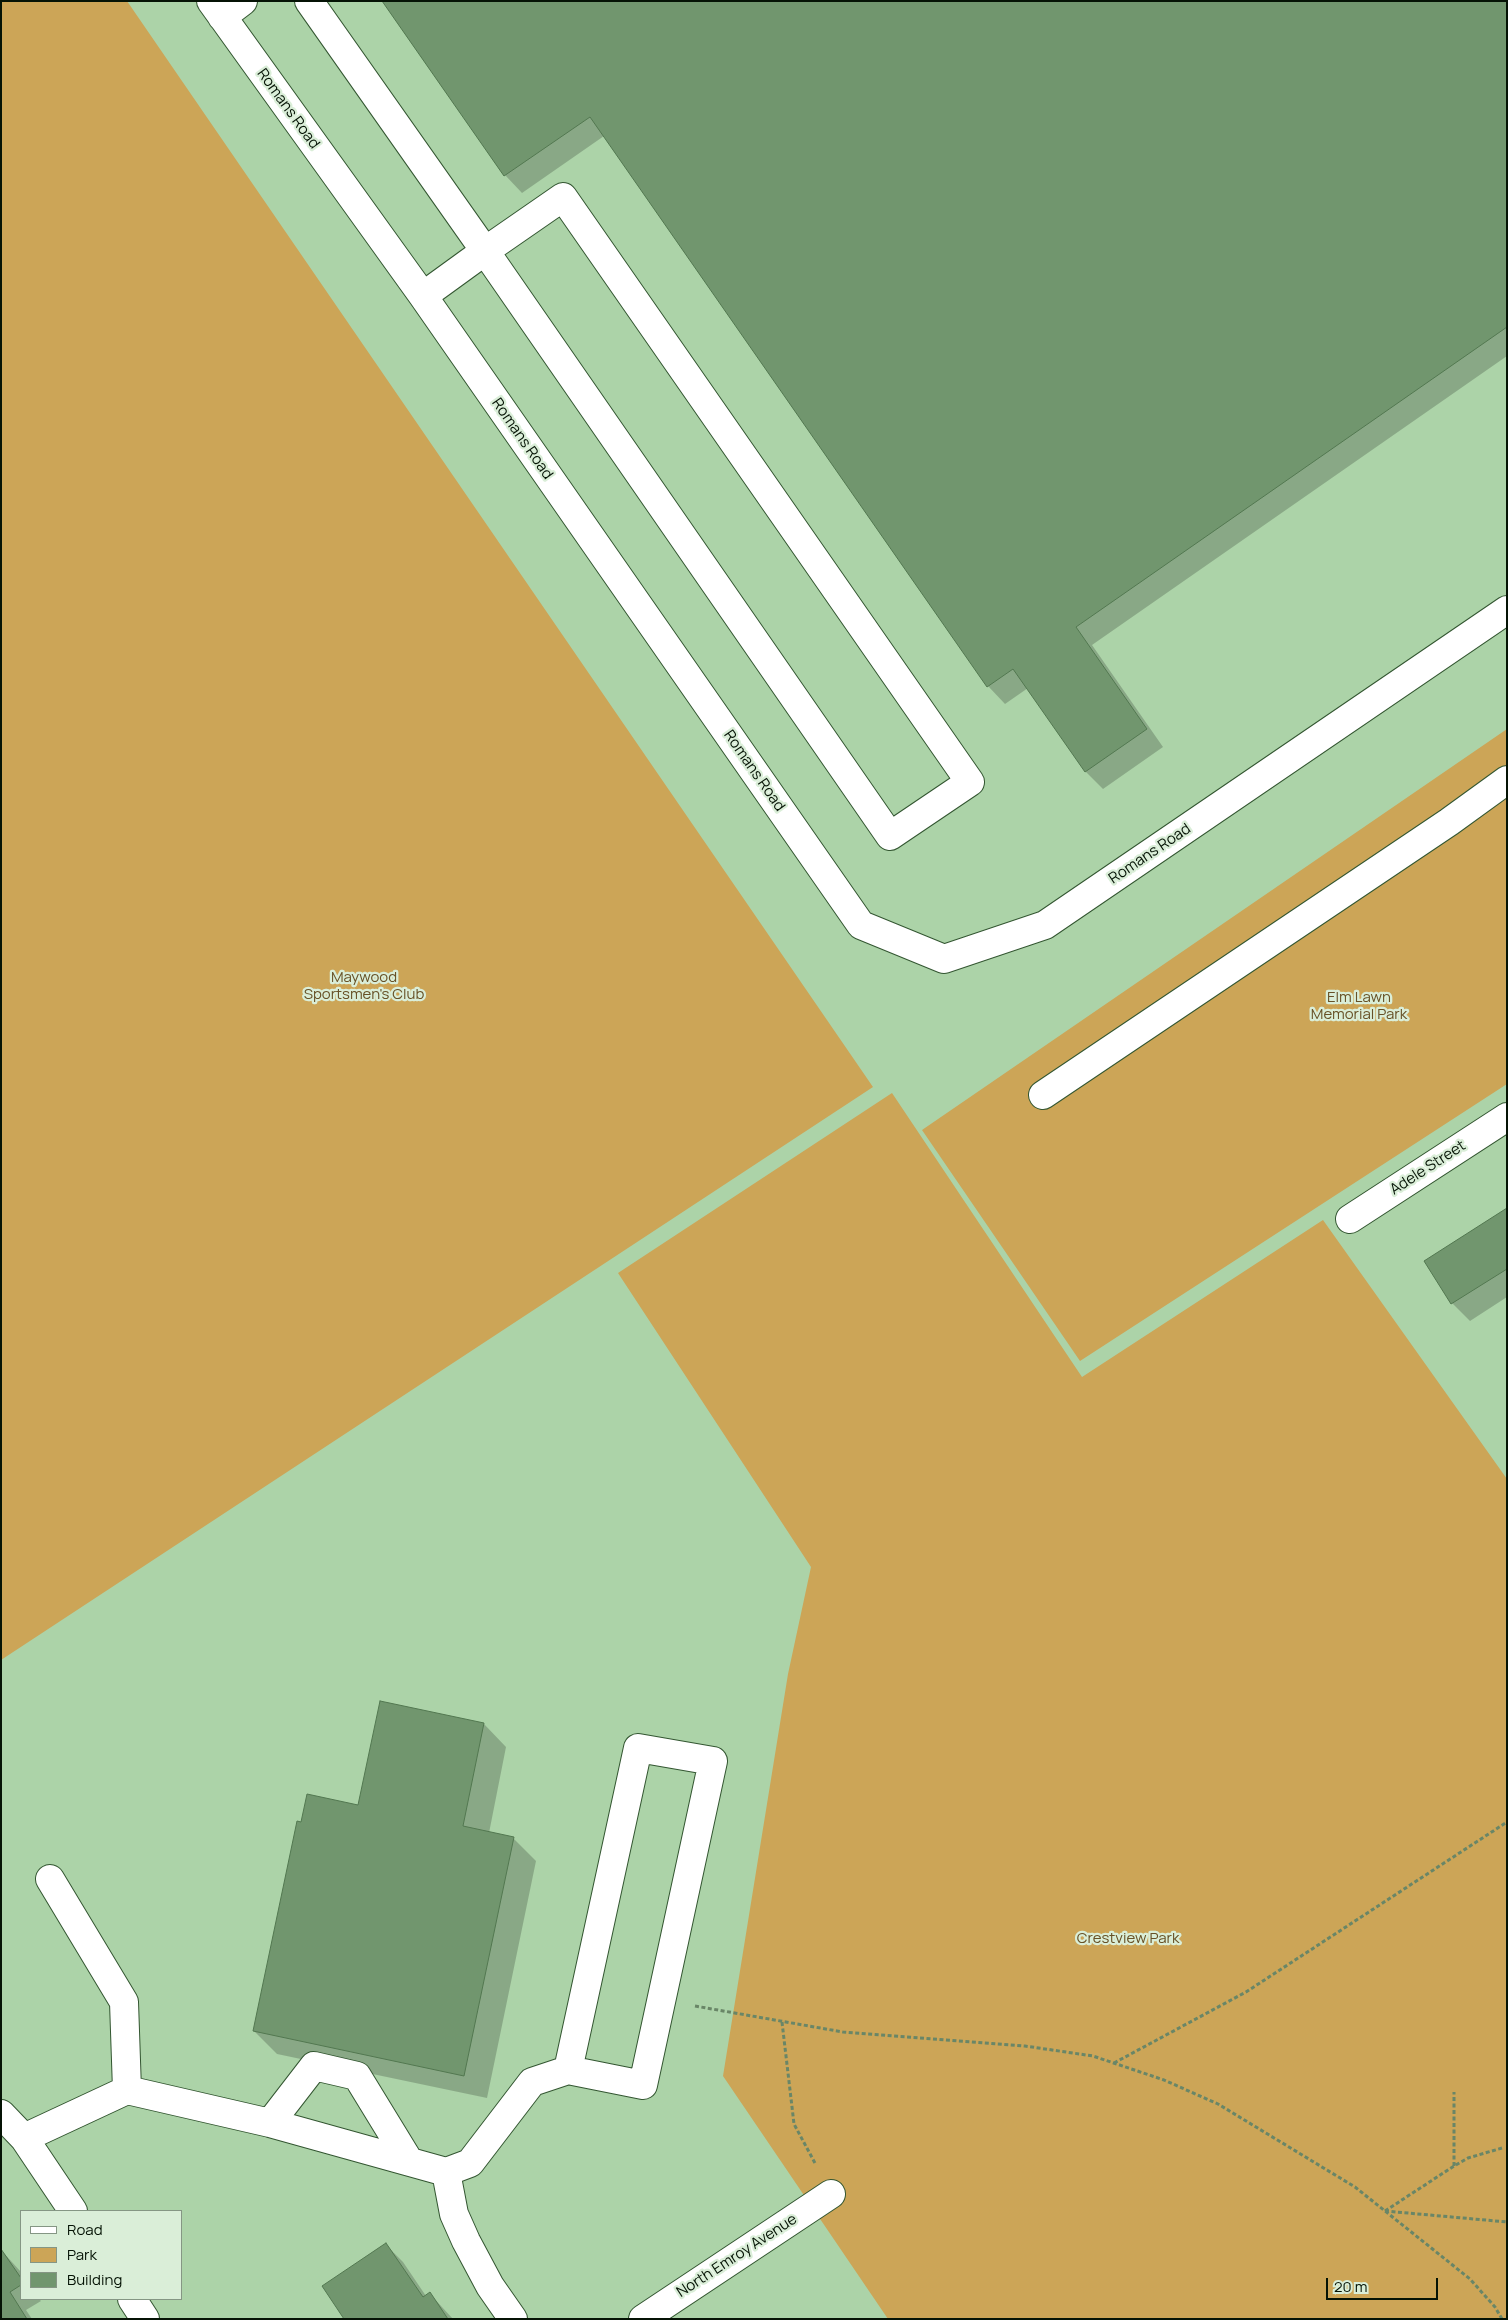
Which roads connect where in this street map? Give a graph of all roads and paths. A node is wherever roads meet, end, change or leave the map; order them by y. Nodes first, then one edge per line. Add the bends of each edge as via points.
1 (309, 1) edge
2 (225, 6) edge
3 (485, 251) junction
4 (423, 296) junction
5 (1507, 610) edge
6 (1507, 780) edge
7 (1043, 1095) dead end
8 (1507, 1117) edge
9 (1350, 1219) dead end
10 (1507, 1822) edge
11 (50, 1879) dead end
12 (662, 2001) junction
13 (782, 2022) junction
14 (1114, 2062) junction
15 (568, 2070) junction
16 (127, 2090) junction
17 (1454, 2092) dead end
18 (1, 2114) edge
19 (270, 2123) junction
20 (24, 2138) junction
21 (1502, 2148) dead end
22 (409, 2162) junction
23 (1454, 2166) junction
24 (446, 2172) junction
25 (831, 2194) joint
26 (72, 2210) edge
27 (1384, 2211) junction
28 (1507, 2222) edge
29 (133, 2300) edge
30 (145, 2319) edge
31 (513, 2319) edge
32 (643, 2319) edge
33 (1502, 2319) edge

1 - 3 street
2 - 4 street, Romans Road
3 - 3 street via 563,197 970,782 890,836
3 - 4 street
4 - 5 street, Romans Road via 861,926 944,959 1045,925
6 - 7 street
8 - 9 street, Adele Street
10 - 14 path via 1246,1992
11 - 16 street via 124,2002
12 - 13 path
12 - 15 street via 643,2085
12 - 15 street via 713,1760 638,1748
13 - 14 path via 843,2032 1025,2046
13 - 25 path via 794,2124
14 - 27 path via 1218,2104 1355,2187
15 - 24 street via 532,2082 470,2163
16 - 19 street
16 - 20 street
17 - 23 path
18 - 20 street
19 - 22 street
19 - 22 street via 314,2066 357,2076
20 - 26 street
21 - 23 path via 1468,2158
22 - 24 street
23 - 27 path
24 - 31 street via 454,2214 466,2241 490,2286
25 - 32 street, North Emroy Avenue
27 - 28 path
27 - 33 path via 1470,2279
29 - 30 street

